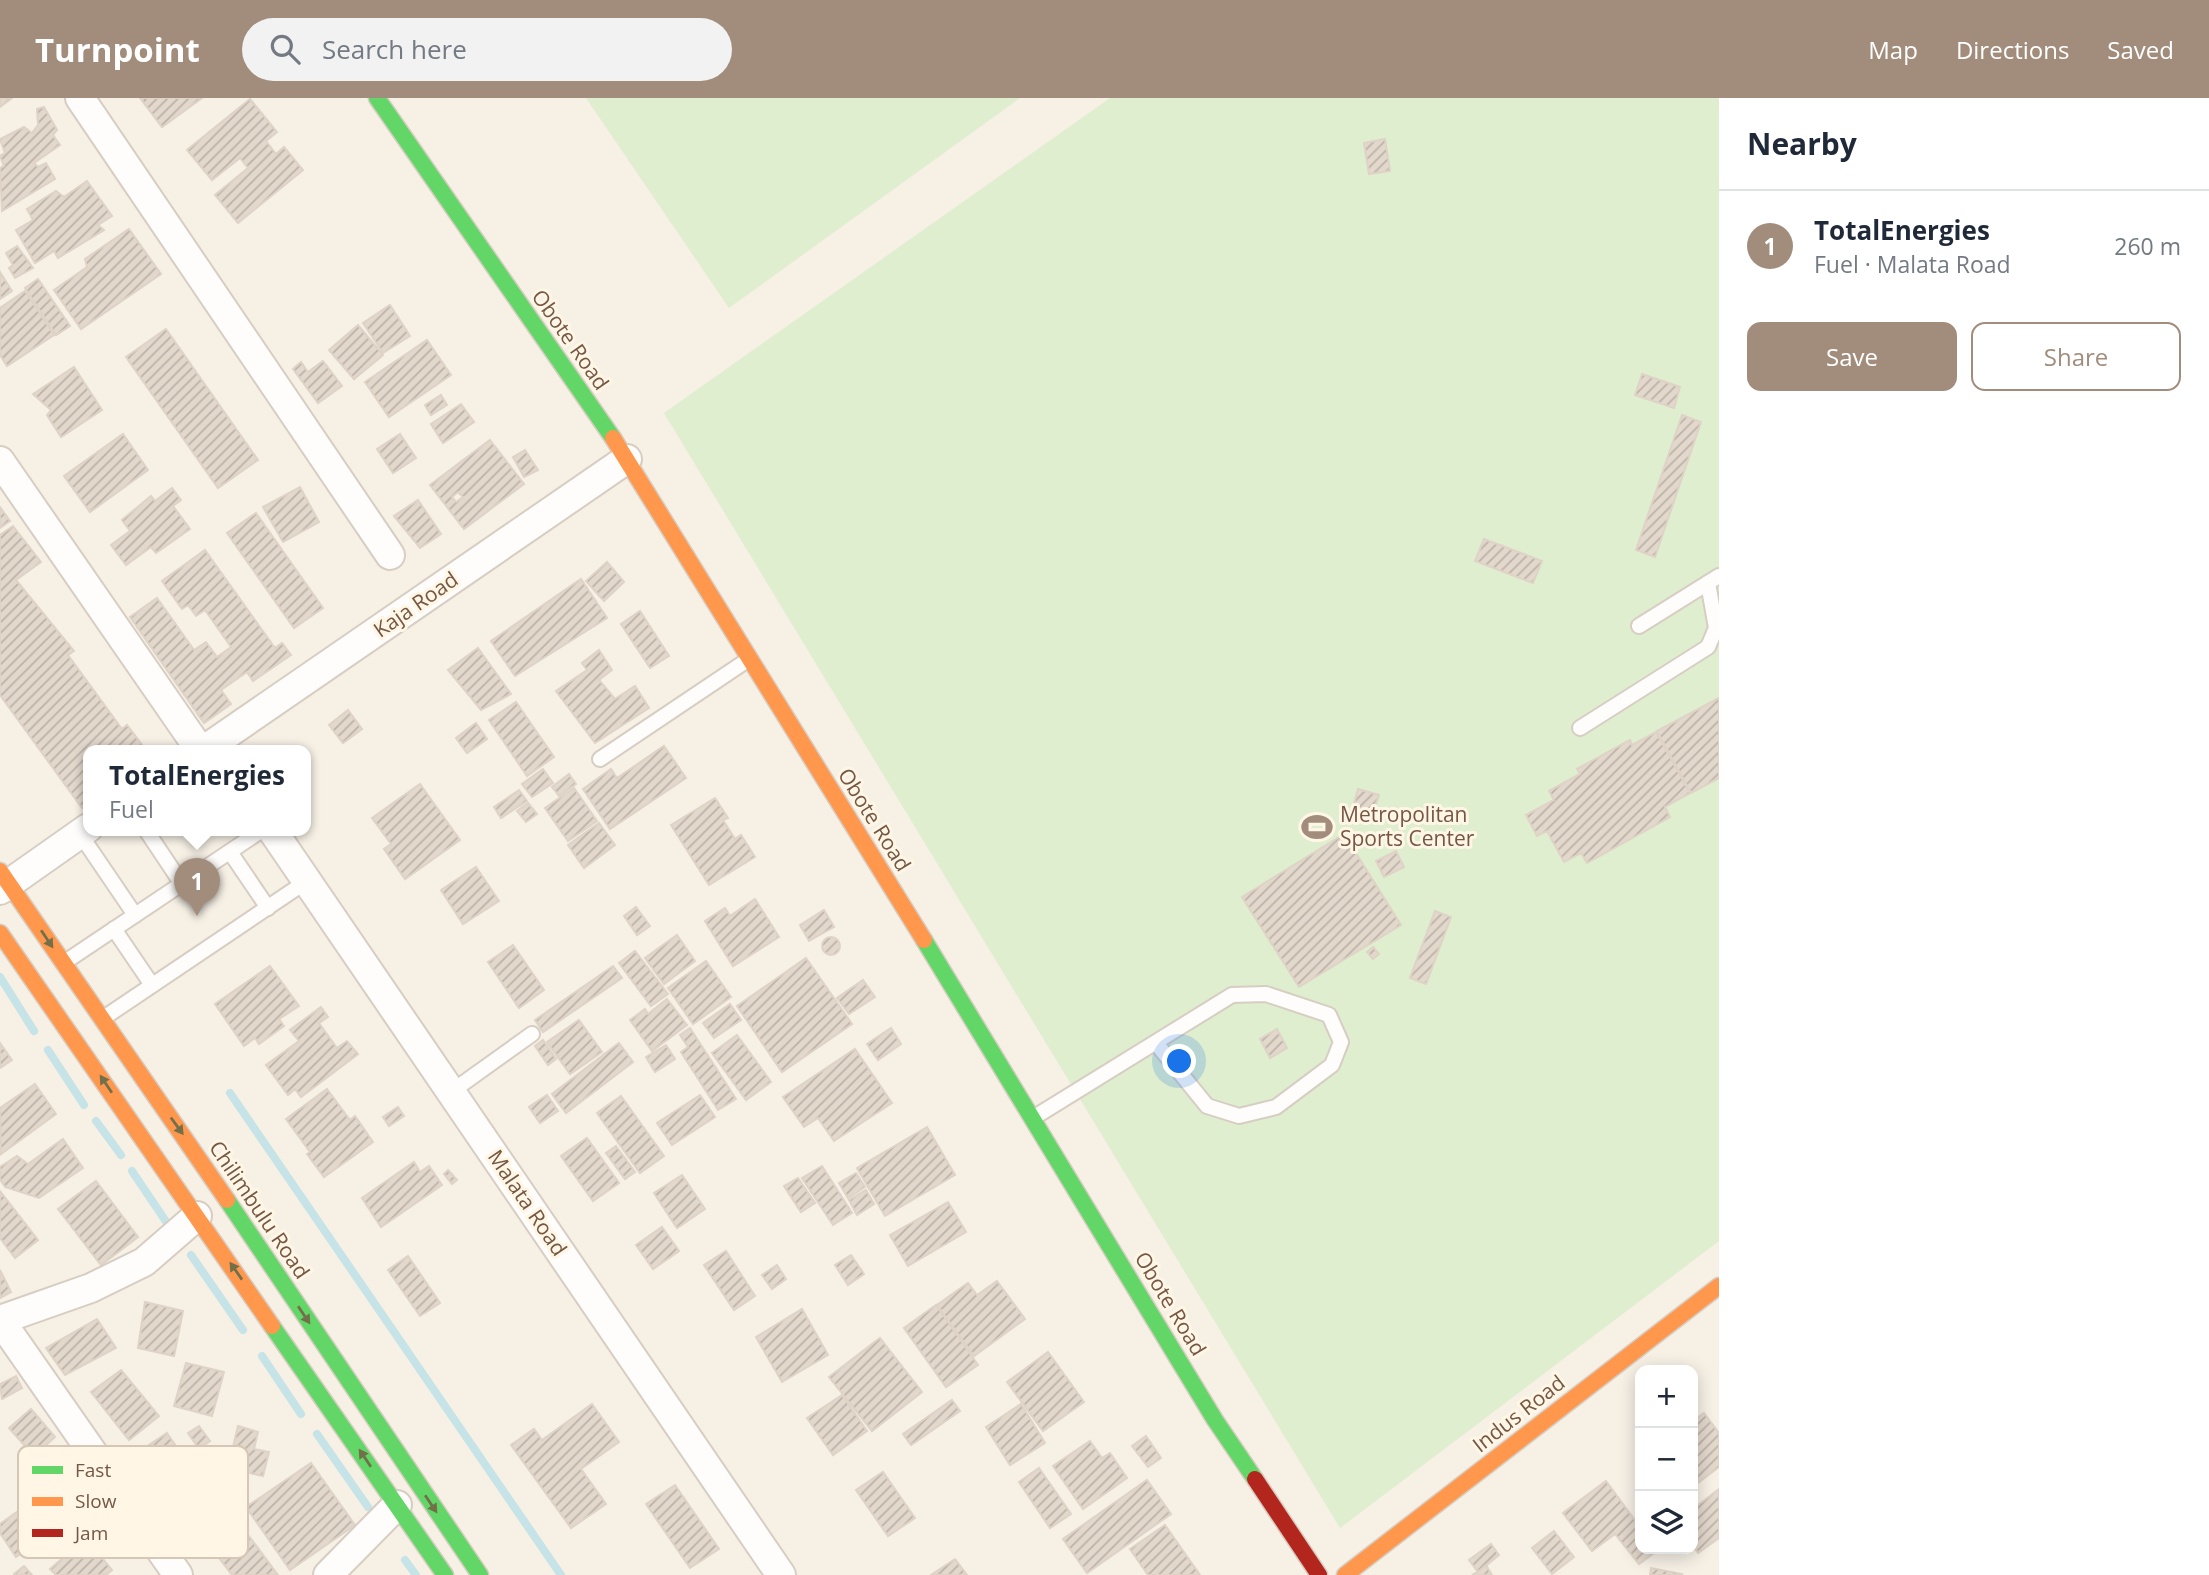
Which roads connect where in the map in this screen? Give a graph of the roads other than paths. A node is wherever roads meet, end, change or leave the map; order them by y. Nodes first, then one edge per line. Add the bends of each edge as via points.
1 (80, 98) edge
2 (377, 98) edge
3 (627, 459) junction
4 (0, 461) edge
5 (390, 555) dead end
6 (1713, 580) edge
7 (1639, 626) dead end
8 (750, 659) junction
9 (1580, 728) dead end
10 (207, 745) edge
11 (213, 745) edge
12 (600, 759) dead end
13 (83, 832) edge
14 (87, 836) edge
15 (150, 836) edge
16 (253, 836) edge
17 (276, 836) edge
18 (230, 852) junction
19 (3, 881) edge
20 (307, 881) junction
21 (182, 884) junction
22 (268, 908) junction
23 (135, 915) junction
24 (114, 929) junction
25 (0, 933) edge
26 (63, 963) junction
27 (152, 985) junction
28 (102, 1019) junction
29 (532, 1034) dead end
30 (1156, 1043) junction
31 (451, 1092) junction
32 (1033, 1118) junction
33 (197, 1216) junction
34 (1716, 1294) edge
35 (0, 1320) edge
36 (88, 1446) edge
37 (397, 1505) junction
38 (166, 1558) edge
39 (178, 1575) edge
40 (328, 1575) edge
41 (445, 1575) edge
42 (480, 1575) edge
43 (781, 1575) edge
44 (1319, 1575) edge
45 (1345, 1575) edge

1 - 5 street
2 - 3 street, Obote Road
3 - 8 street, Obote Road
3 - 11 street, Kaja Road
4 - 10 street
6 - 7 lane
6 - 9 lane via 1716,628 1708,647
8 - 12 lane
8 - 32 street, Obote Road
13 - 19 street
14 - 23 lane
15 - 21 lane
16 - 18 lane
17 - 20 street, Malata Road
18 - 21 lane
18 - 22 lane
19 -> 26 street, Chilimbulu Road
20 - 22 lane
20 - 31 street, Malata Road
21 - 23 lane
22 - 27 lane
23 - 24 lane
24 - 26 lane
24 - 27 lane
33 -> 25 street
26 - 28 street, Chilimbulu Road
27 - 28 lane
28 -> 42 street, Chilimbulu Road
29 - 31 lane
30 - 30 lane via 1207,1106 1239,1116 1276,1107 1332,1065 1341,1042 1329,1015 1266,994 1232,995
30 - 32 lane
31 - 43 street, Malata Road
32 - 44 street, Obote Road via 1215,1420
33 - 35 street via 144,1262 91,1288
37 -> 33 street
34 - 45 street, Indus Road
35 - 36 street
37 - 40 street
37 - 41 street
38 - 39 street

